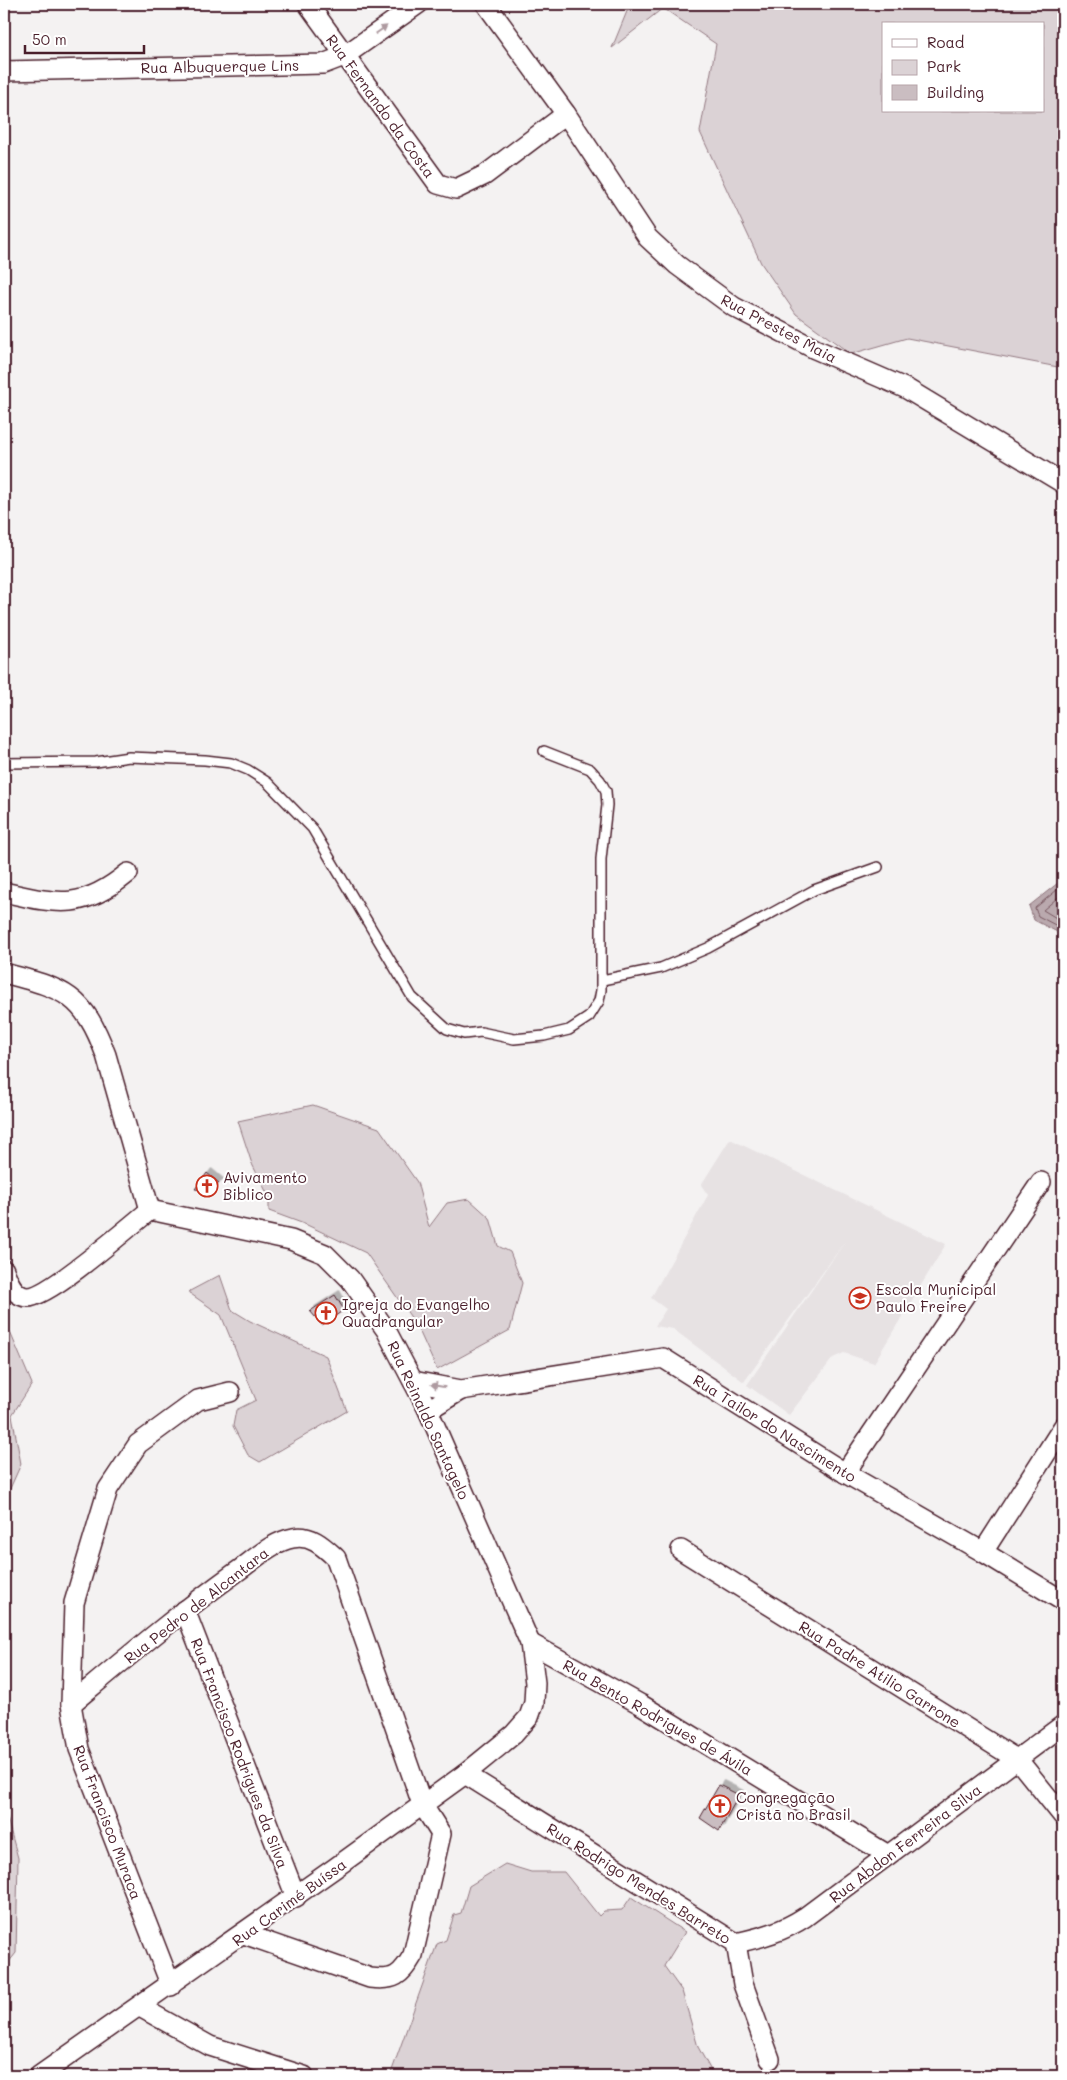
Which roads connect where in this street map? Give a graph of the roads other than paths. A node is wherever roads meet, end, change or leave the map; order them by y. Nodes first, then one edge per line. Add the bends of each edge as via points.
1 (308, 4) edge
2 (418, 4) edge
3 (486, 4) edge
4 (344, 56) junction
5 (4, 71) edge
6 (566, 114) junction
7 (1063, 483) edge
8 (544, 751) dead end
9 (4, 763) edge
10 (878, 867) dead end
11 (128, 873) dead end
12 (4, 892) edge
13 (4, 973) edge
14 (602, 980) junction
15 (1041, 1182) dead end
16 (150, 1210) junction
17 (4, 1270) edge
18 (413, 1381) junction
19 (460, 1390) junction
20 (230, 1392) dead end
21 (428, 1410) junction
22 (1063, 1427) edge
23 (845, 1473) junction
24 (681, 1550) dead end
25 (983, 1552) junction
26 (1063, 1602) edge
27 (185, 1610) junction
28 (530, 1643) junction
29 (71, 1704) junction
30 (529, 1717) joint
31 (1063, 1724) edge
32 (1018, 1760) junction
33 (465, 1774) junction
34 (422, 1804) junction
35 (1063, 1816) edge
36 (888, 1855) junction
37 (296, 1897) junction
38 (244, 1934) junction
39 (736, 1942) junction
40 (171, 1986) junction
41 (140, 2007) junction
42 (770, 2059) dead end
43 (40, 2076) edge
44 (304, 2076) edge

1 - 4 street, Rua Fernando da Costa
4 -> 2 street, Rua Albuquerque Lins
3 - 6 street, Rua Prestes Maia
4 - 5 street, Rua Albuquerque Lins via 323,64
4 - 6 street, Rua Fernando da Costa via 438,184 456,189 478,178
6 - 7 street, Rua Prestes Maia via 648,238 703,286 734,307 815,350 907,389
8 - 14 lane via 590,770 606,791 601,858
9 - 14 lane via 96,762 146,757 231,763 248,770 267,782 312,828 412,997 447,1029 514,1039 569,1030 596,1008
10 - 14 lane via 814,890 708,948 661,968
11 - 12 street via 99,893 65,903
13 - 16 street via 52,986 70,996 97,1030
15 - 23 street
16 - 17 street via 35,1296 26,1298 20,1295
16 - 18 street, Rua Reinaldo Santagelo via 290,1240 325,1254 350,1279 386,1330
19 -> 18 street, Rua Tailor do Nascimento
18 - 21 street, Rua Reinaldo Santagelo
19 - 21 street, Rua Tailor do Nascimento
19 - 23 street, Rua Tailor do Nascimento via 663,1358
20 - 29 street, Rua Francisco Muraca via 198,1400 138,1444 108,1489 74,1603
21 - 28 street, Rua Reinaldo Santagelo
22 - 25 street
23 - 25 street, Rua Tailor do Nascimento
24 - 32 street, Rua Padre Atilio Garrone
25 - 26 street, Rua Tailor do Nascimento
27 - 29 street, Rua Pedro de Alcantara
27 - 34 street, Rua Pedro de Alcantara via 273,1546 294,1538 311,1539 323,1546 336,1558
27 - 37 street, Rua Francisco Rodrigues da Silva
28 - 30 street, Rua Reinaldo Santagelo via 534,1704
28 - 36 street, Rua Bento Rodrigues de Ávila via 640,1704
29 - 40 street, Rua Francisco Muraca via 78,1749
30 - 33 street, Rua Carimé Buíssa via 514,1734
31 - 32 street, Rua Abdon Ferreira Silva
32 - 35 street, Rua Padre Atilio Garrone
32 - 36 street, Rua Abdon Ferreira Silva
33 - 34 street, Rua Carimé Buíssa
33 - 39 street, Rua Rodrigo Mendes Barreto
34 - 37 street, Rua Carimé Buíssa
34 - 38 street, Rua Pedro de Alcantara via 441,1834 412,1955 397,1976 385,1980 370,1978
36 - 39 street, Rua Abdon Ferreira Silva via 785,1930
37 - 38 street, Rua Carimé Buíssa
38 - 40 street, Rua Carimé Buíssa
39 - 42 street, Rua Rodrigo Mendes Barreto via 743,1984
40 - 41 street, Rua Carimé Buíssa
41 - 43 street, Rua Carimé Buíssa
41 - 44 street via 210,2046

